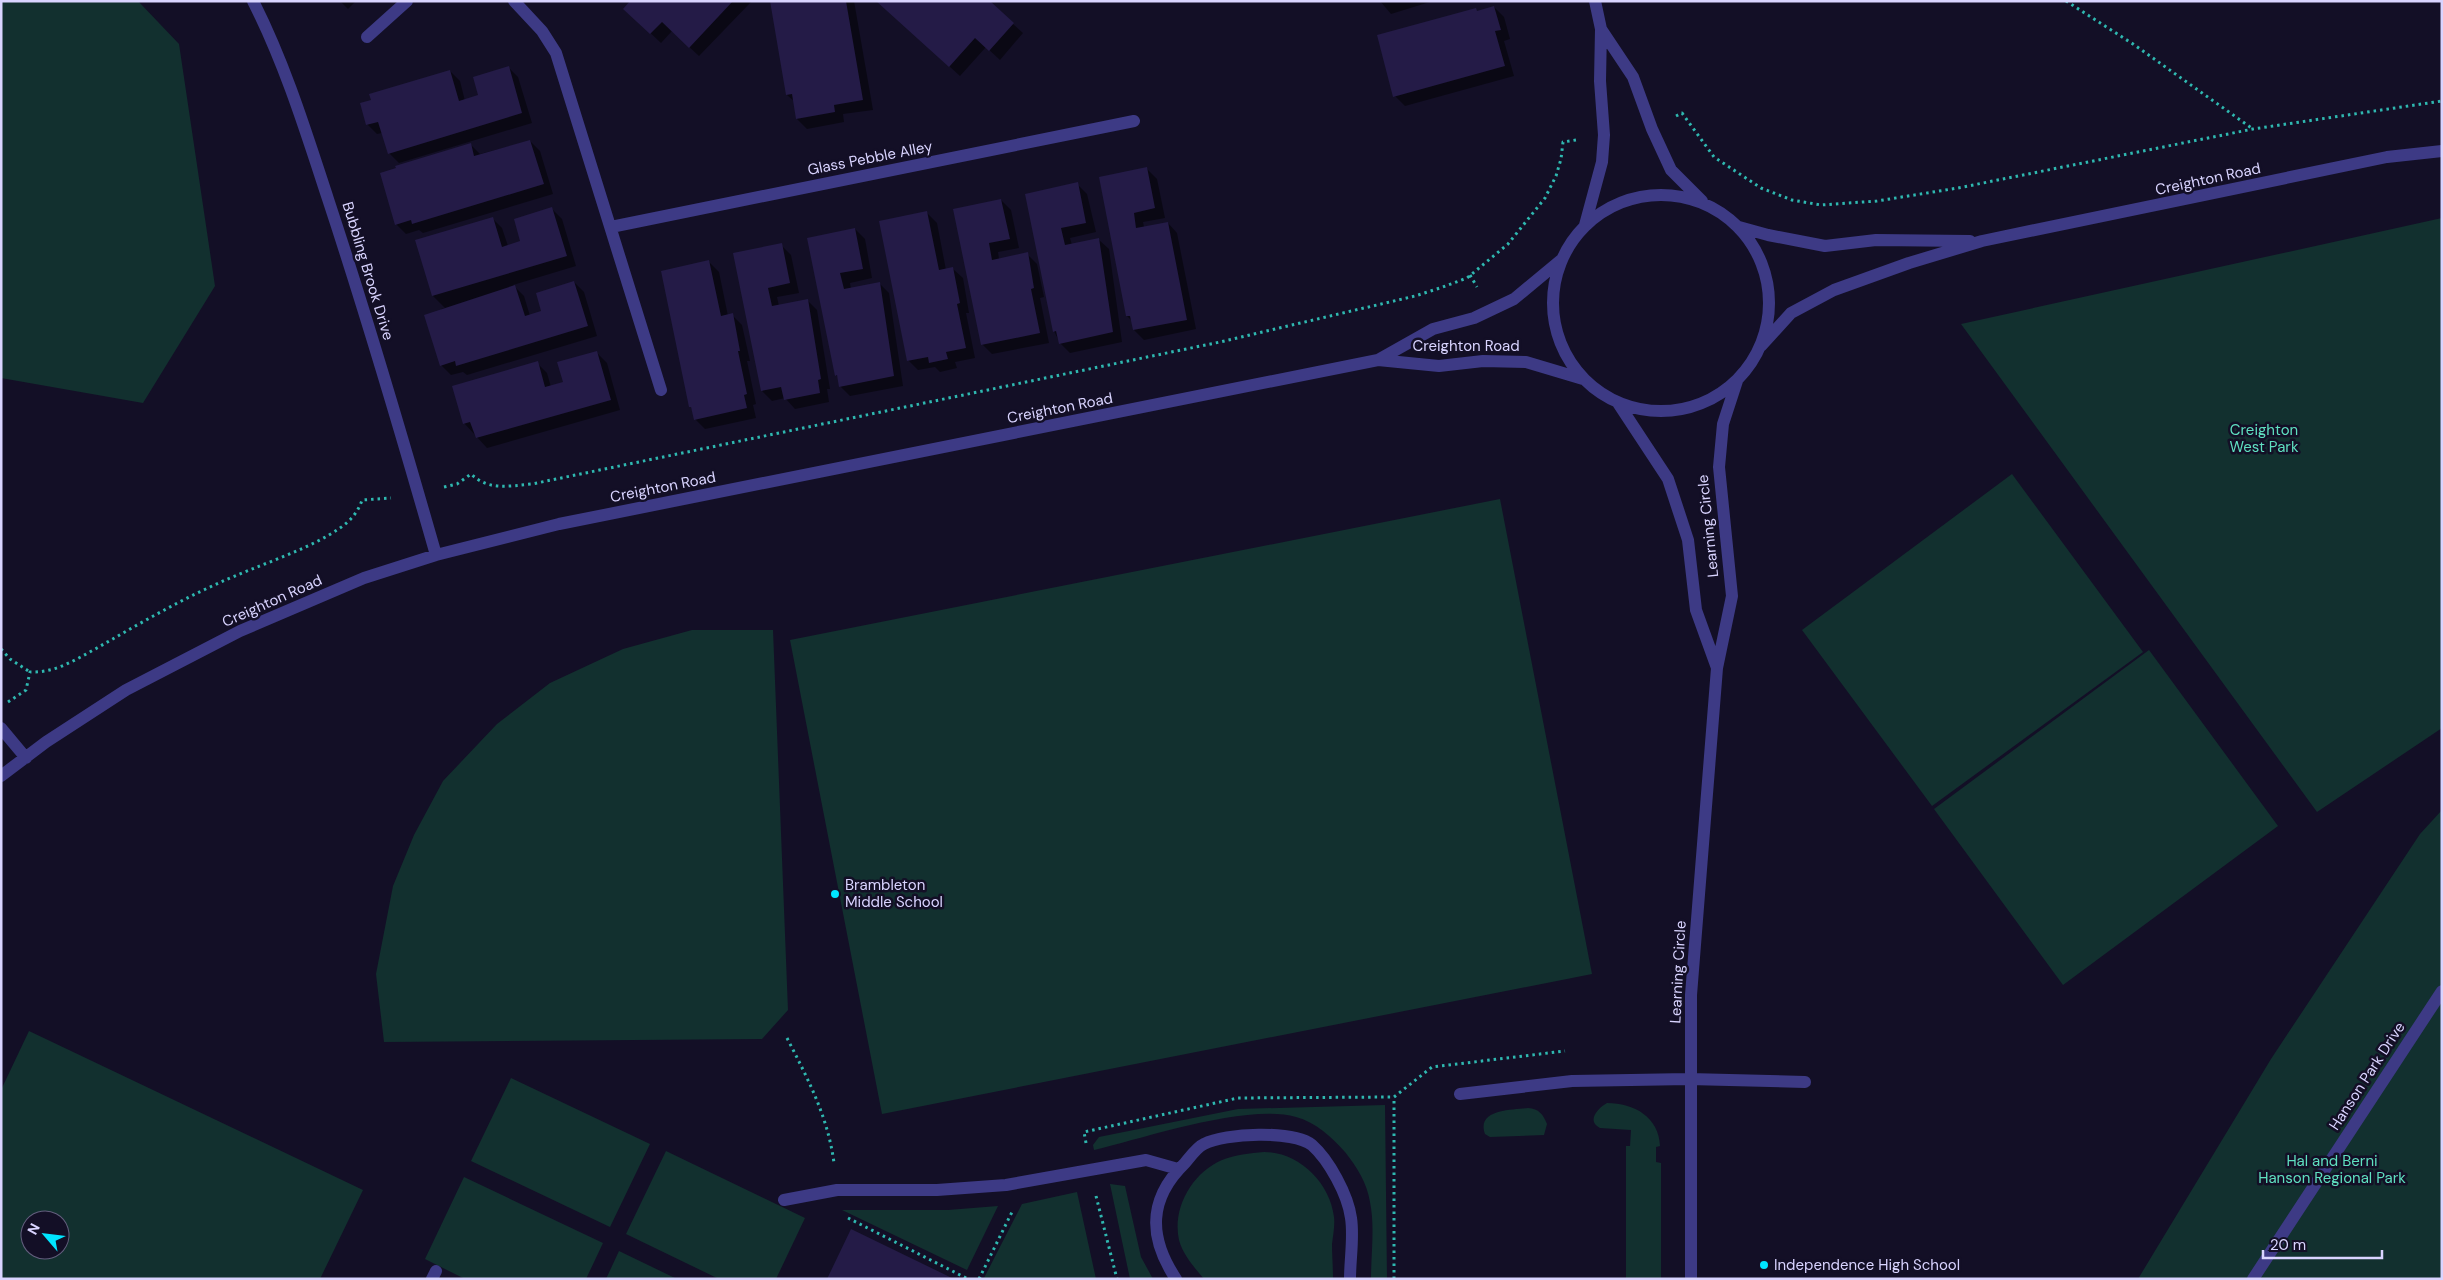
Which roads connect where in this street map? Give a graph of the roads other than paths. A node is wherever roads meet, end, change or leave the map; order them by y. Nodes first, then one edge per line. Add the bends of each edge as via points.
1 (253, 1) edge
2 (407, 1) edge
3 (514, 1) edge
4 (1595, 1) edge
5 (1601, 29) junction
6 (367, 38) dead end
7 (1134, 121) dead end
8 (2442, 151) edge
9 (1704, 203) junction
10 (1585, 225) junction
11 (611, 227) junction
12 (1739, 227) junction
13 (1982, 241) junction
14 (1561, 260) junction
15 (1761, 346) junction
16 (1378, 360) junction
17 (1583, 379) junction
18 (1737, 381) junction
19 (661, 390) dead end
20 (1618, 403) junction
21 (436, 555) junction
22 (1718, 668) junction
23 (1, 728) edge
24 (26, 758) junction
25 (1, 776) edge
26 (2442, 991) edge
27 (1689, 1078) junction
28 (1805, 1082) dead end
29 (1460, 1094) dead end
30 (1178, 1169) junction
31 (784, 1200) dead end
32 (1176, 1279) edge
33 (1350, 1279) edge
34 (1691, 1279) edge
35 (2253, 1279) edge

1 - 21 street, Bubbling Brook Drive via 273,41 297,105 350,265
2 - 6 street
3 - 11 street via 542,31 556,53
4 - 5 street
5 - 9 street via 1633,77 1671,170
5 - 10 street via 1602,162
7 - 11 street, Glass Pebble Alley
8 - 13 street, Creighton Road via 2387,157
9 - 10 street, Creighton Road via 1673,194 1641,196 1611,206
9 - 12 street, Creighton Road via 1723,212
10 - 14 street, Creighton Road
11 - 19 street
12 - 13 street, Creighton Road via 1825,246 1876,240
12 - 15 street, Creighton Road via 1758,253 1768,283 1769,315
13 - 15 street, Creighton Road via 1834,290 1791,314
14 - 16 street, Creighton Road via 1514,299 1474,318 1433,329
14 - 17 street, Creighton Road via 1553,291 1554,323 1564,353
15 - 18 street, Creighton Road
16 - 17 street, Creighton Road via 1439,366 1483,361 1526,362
16 - 21 street, Creighton Road via 559,524
17 - 20 street, Creighton Road
18 - 20 street, Creighton Road via 1710,399 1680,410 1649,411
18 - 22 street, Learning Circle via 1723,424 1718,467 1732,596
20 - 22 street, Learning Circle via 1668,479 1688,540 1696,610
21 - 24 street, Creighton Road via 364,578 240,631 126,690
22 - 27 street, Learning Circle via 1691,995
23 - 24 street
24 - 25 street, Creighton Road
26 - 35 street, Hanson Park Drive
27 - 28 street
27 - 29 street via 1572,1081
27 - 34 street, Learning Circle
30 - 31 street via 1146,1160 1027,1181 937,1190 838,1190
30 - 32 street via 1162,1191 1154,1225 1163,1259
30 - 33 street via 1203,1144 1235,1136 1276,1134 1311,1144 1336,1175 1351,1217

